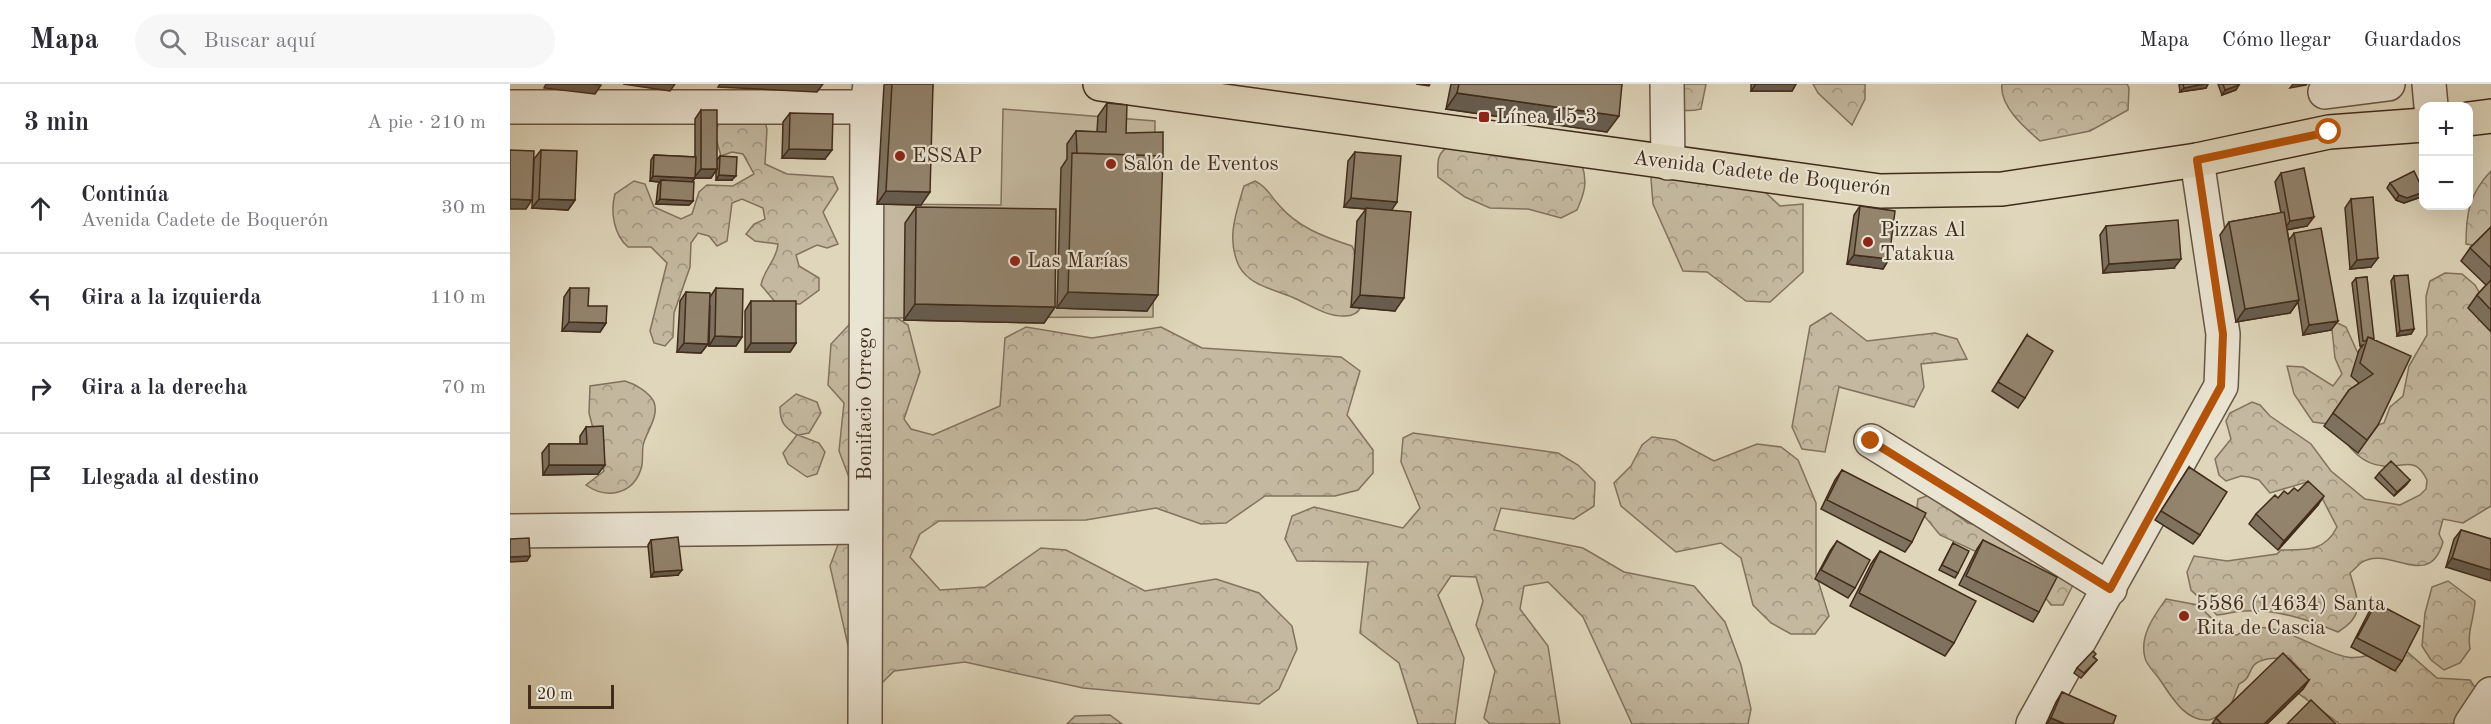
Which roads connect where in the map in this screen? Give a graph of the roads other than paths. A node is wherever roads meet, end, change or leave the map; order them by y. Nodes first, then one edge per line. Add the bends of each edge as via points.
1 (1105, 84) edge
2 (1666, 84) edge
3 (2388, 84) edge
4 (2429, 84) edge
5 (2325, 88) edge
6 (868, 95) edge
7 (2431, 102) edge
8 (510, 107) edge
9 (2491, 116) edge
10 (2473, 118) edge
11 (2419, 125) edge
12 (2329, 132) junction
13 (2197, 160) junction
14 (1668, 163) junction
15 (1871, 441) dead end
16 (864, 527) junction
17 (510, 531) edge
18 (2110, 589) junction
19 (2491, 694) edge
20 (865, 724) edge
21 (2033, 724) edge
22 (2471, 724) edge

1 - 14 main road, Avenida Cadete de Boquerón
2 - 14 street
3 - 5 street
4 - 7 street
5 - 12 street
6 - 8 street
6 - 16 street, Bonifacio Orrego
9 - 10 main road
11 - 12 main road, Avenida Cadete de Boquerón
12 - 13 main road, Avenida Cadete de Boquerón
13 - 14 main road, Avenida Cadete de Boquerón via 2002,189 1880,191
13 - 18 street via 2223,334 2221,386
15 - 18 street
16 - 17 street
16 - 20 street, Bonifacio Orrego
18 - 21 street
19 - 22 street

